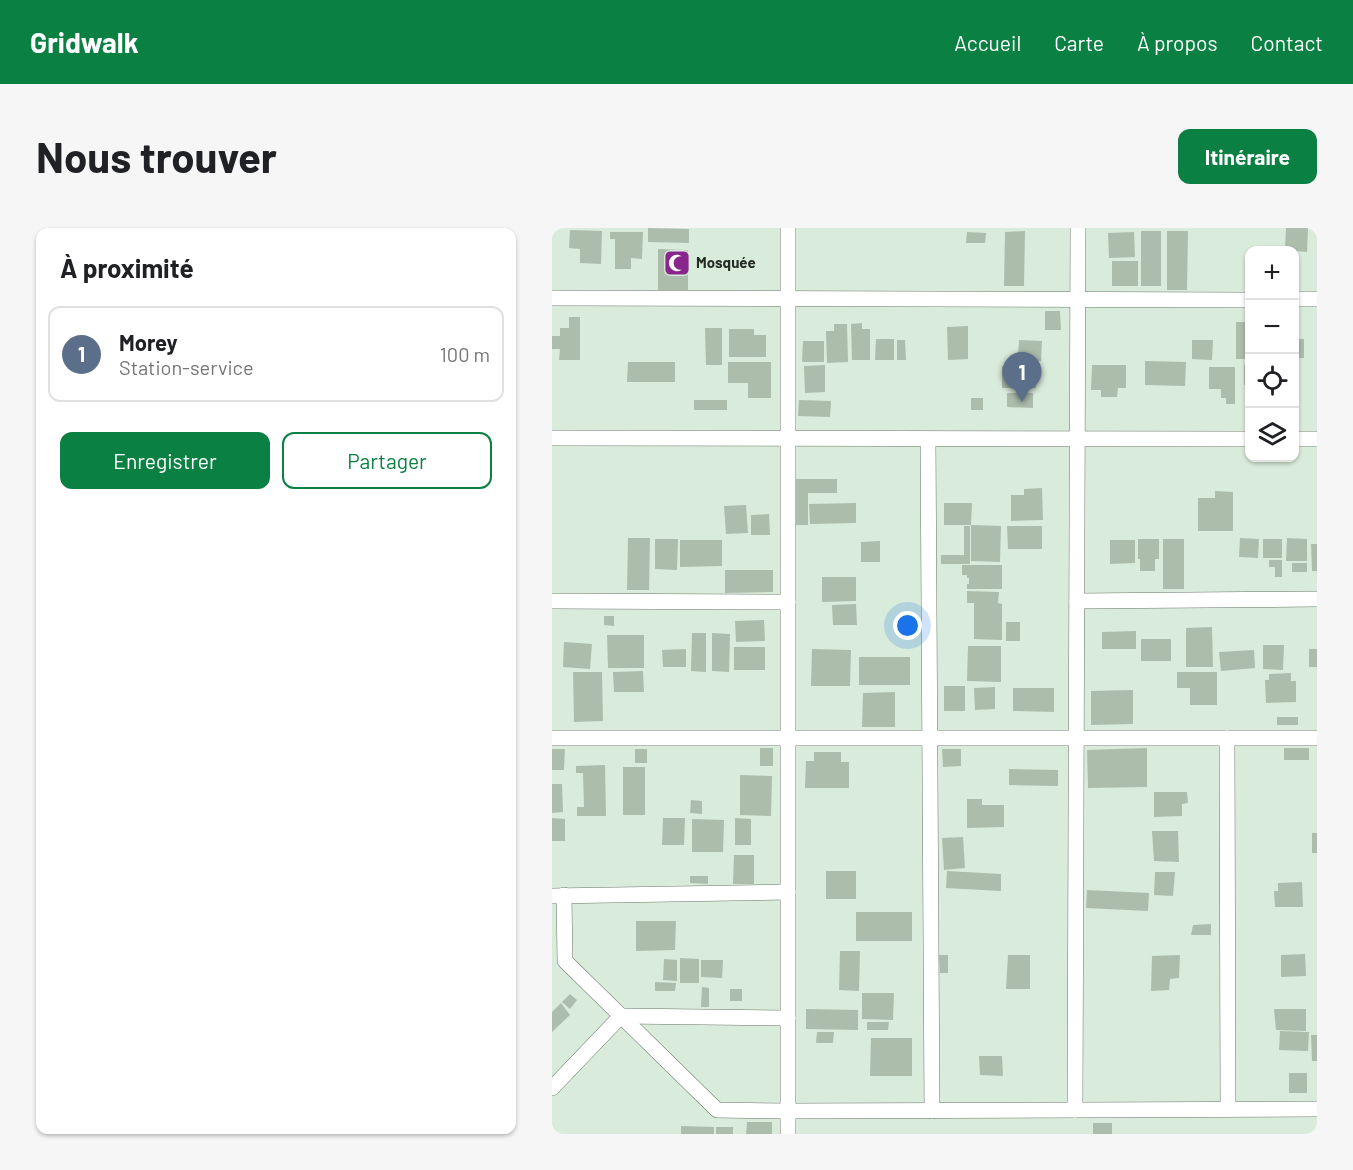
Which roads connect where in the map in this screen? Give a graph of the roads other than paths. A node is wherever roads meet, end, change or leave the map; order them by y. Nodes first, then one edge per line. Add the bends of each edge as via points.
1 (788, 228) edge
2 (1078, 228) edge
3 (552, 298) edge
4 (788, 299) junction
5 (1078, 299) junction
6 (1299, 299) edge
7 (1317, 299) edge
8 (1245, 300) edge
9 (552, 438) edge
10 (788, 439) junction
11 (928, 439) junction
12 (1077, 439) junction
13 (1245, 439) edge
14 (1299, 439) edge
15 (1317, 439) edge
16 (1317, 599) edge
17 (552, 600) edge
18 (1077, 601) junction
19 (788, 602) junction
20 (552, 738) edge
21 (788, 738) junction
22 (930, 738) junction
23 (1076, 738) junction
24 (1227, 738) junction
25 (1317, 738) edge
26 (788, 892) junction
27 (558, 895) edge
28 (621, 1016) junction
29 (788, 1018) junction
30 (552, 1088) edge
31 (1228, 1109) junction
32 (1317, 1109) edge
33 (1075, 1110) junction
34 (932, 1111) junction
35 (788, 1112) junction
36 (788, 1134) edge

1 - 4 street
2 - 5 street
3 - 4 street
4 - 5 street
4 - 10 street
5 - 8 street
5 - 12 street
6 - 7 street
9 - 10 street
10 - 11 street
10 - 19 street
11 - 12 street
11 - 22 street
12 - 13 street
12 - 18 street
14 - 15 street
16 - 18 street
17 - 19 street
18 - 23 street
19 - 21 street
20 - 21 street
21 - 22 street
21 - 26 street
22 - 23 street
22 - 34 street
23 - 24 street
23 - 33 street
24 - 25 street
24 - 31 street
26 - 27 street
26 - 29 street
27 - 28 street via 565,961
28 - 29 street
28 - 30 street
28 - 35 street via 717,1110
29 - 35 street
31 - 32 street
31 - 33 street
33 - 34 street
34 - 35 street
35 - 36 street

